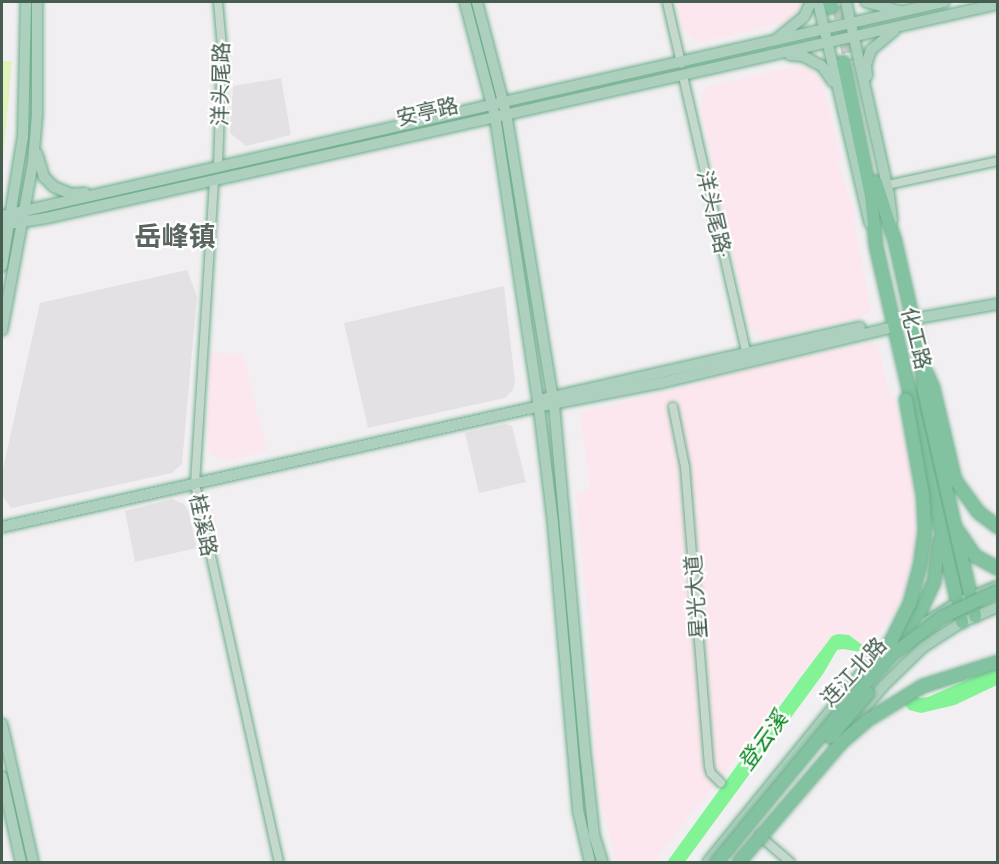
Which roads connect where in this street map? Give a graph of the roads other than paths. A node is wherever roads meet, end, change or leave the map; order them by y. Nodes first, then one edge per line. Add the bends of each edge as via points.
1 (26, 2) edge
2 (36, 2) edge
3 (218, 2) edge
4 (465, 2) edge
5 (477, 2) edge
6 (667, 2) edge
7 (811, 2) edge
8 (818, 2) edge
9 (866, 2) edge
10 (944, 2) edge
11 (836, 4) edge
12 (998, 4) edge
13 (903, 12) junction
14 (851, 24) junction
15 (906, 26) junction
16 (824, 30) junction
17 (854, 37) junction
18 (772, 42) junction
19 (827, 43) junction
20 (775, 55) junction
21 (681, 63) junction
22 (683, 76) junction
23 (838, 92) junction
24 (867, 97) junction
25 (500, 109) junction
26 (35, 144) junction
27 (998, 161) edge
28 (218, 167) junction
29 (214, 181) junction
30 (139, 185) junction
31 (887, 185) junction
32 (24, 217) junction
33 (6, 220) edge
34 (894, 241) junction
35 (876, 246) junction
36 (2, 266) edge
37 (998, 304) edge
38 (998, 310) edge
39 (913, 322) junction
40 (893, 323) junction
41 (2, 330) edge
42 (746, 352) junction
43 (922, 362) junction
44 (902, 364) junction
45 (554, 401) junction
46 (538, 404) junction
47 (673, 407) dead end
48 (195, 480) junction
49 (932, 487) junction
50 (2, 520) edge
51 (953, 523) junction
52 (2, 526) edge
53 (998, 527) edge
54 (998, 569) edge
55 (998, 586) edge
56 (998, 591) edge
57 (969, 597) junction
58 (998, 599) edge
59 (957, 603) junction
60 (998, 608) edge
61 (975, 616) junction
62 (962, 622) junction
63 (904, 636) junction
64 (998, 662) edge
65 (875, 672) junction
66 (2, 724) edge
67 (2, 777) edge
68 (721, 783) dead end
69 (760, 836) junction
70 (21, 862) edge
71 (33, 862) edge
72 (279, 862) edge
73 (590, 862) edge
74 (602, 862) edge
75 (708, 862) edge
76 (717, 862) edge
77 (726, 862) edge
78 (738, 862) edge
79 (790, 862) edge

1 - 33 main road via 24,121
2 - 26 main road
3 - 28 street, 洋头尾路 via 222,35
4 - 25 main road
5 - 25 main road
6 - 21 street
7 - 18 main road via 804,17
8 - 16 main road
9 - 13 main road
10 - 13 main road, 安亭路
11 - 14 main road
12 - 15 main road, 安亭路
13 - 14 main road, 安亭路
14 - 16 main road, 安亭路
14 - 17 main road
15 - 17 main road, 安亭路
15 - 24 main road via 872,50 866,65
16 - 18 main road, 安亭路
16 - 19 main road
17 - 19 main road, 安亭路
17 - 24 main road
18 - 21 main road, 安亭路
19 - 20 main road, 安亭路
19 - 23 main road
20 - 22 main road, 安亭路
20 - 23 main road via 794,54 812,60 826,71
21 - 25 main road, 安亭路
22 - 25 main road, 安亭路
22 - 42 street, 洋头尾路·
23 - 35 main road
24 - 31 main road
25 - 28 main road, 安亭路
25 - 29 main road, 安亭路
25 - 45 main road
25 - 46 main road
26 - 30 main road via 44,177 61,191 78,195
26 - 32 main road
27 - 31 street
28 - 30 main road, 安亭路
29 - 32 main road, 安亭路
29 - 48 street, 桂溪路
30 - 32 main road, 安亭路
31 - 34 main road
32 - 33 main road, 安亭路
32 - 41 main road
33 - 36 main road
34 - 35 highway, 化工路 via 846,62 871,196
34 - 39 highway, 化工路
35 - 40 highway, 化工路
37 - 39 main road
38 - 39 main road
39 - 43 highway, 化工路
40 - 42 main road
40 - 44 highway, 化工路
40 - 45 main road via 666,381
42 - 45 main road
43 - 51 highway, 化工路 via 924,391
43 - 53 highway via 933,388 955,480 978,512
44 - 49 highway, 化工路
44 - 65 highway, bridge via 925,530 910,603
45 - 46 main road
45 - 74 main road via 586,761 594,835
46 - 48 main road
46 - 73 main road via 555,544 578,810
47 - 68 street, 星光大道 via 685,467 709,766
48 - 50 main road
48 - 52 main road
48 - 72 street, 桂溪路
49 - 59 highway, 化工路
49 - 63 highway via 938,566 929,595
51 - 54 highway via 972,553
51 - 57 highway, 化工路
55 - 57 main road
56 - 65 highway, 连江北路, bridge via 924,629
57 - 59 main road
57 - 61 highway, 化工路
58 - 77 highway, 连江北路, bridge via 945,623 898,659
59 - 62 highway, 化工路
59 - 63 main road
60 - 61 main road
61 - 62 main road
62 - 69 main road via 922,647 883,686
63 - 75 main road via 873,659
64 - 78 highway, bridge via 923,686 866,721 841,743
65 - 76 highway, 连江北路, bridge
66 - 71 main road
67 - 70 main road
69 - 78 main road
69 - 79 street

